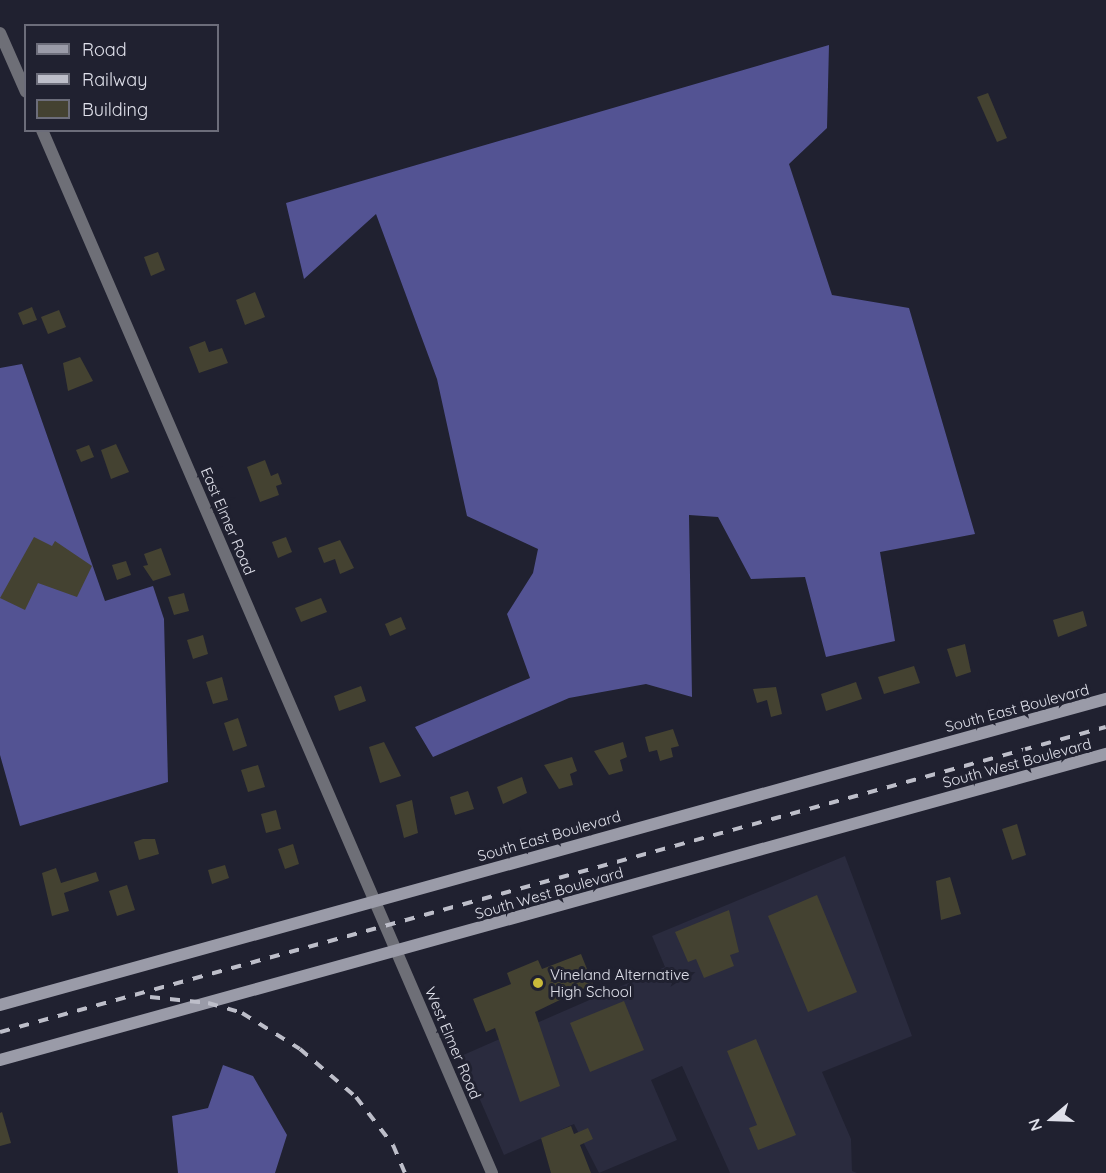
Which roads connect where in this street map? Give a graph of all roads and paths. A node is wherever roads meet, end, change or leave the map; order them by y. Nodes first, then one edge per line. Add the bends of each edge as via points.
1 (0, 33) edge
2 (24, 87) edge
3 (43, 132) edge
4 (1106, 699) edge
5 (1106, 754) edge
6 (375, 901) junction
7 (385, 925) joint
8 (397, 950) junction
9 (0, 1005) edge
10 (0, 1060) edge
11 (492, 1173) edge

1 - 2 street
3 - 6 street, East Elmer Road
4 - 6 main road, South East Boulevard
5 - 8 main road, South West Boulevard
6 - 7 street, East Elmer Road
6 - 9 main road, South East Boulevard
7 - 8 street, West Elmer Road
8 - 10 main road, South West Boulevard
8 - 11 street, West Elmer Road

